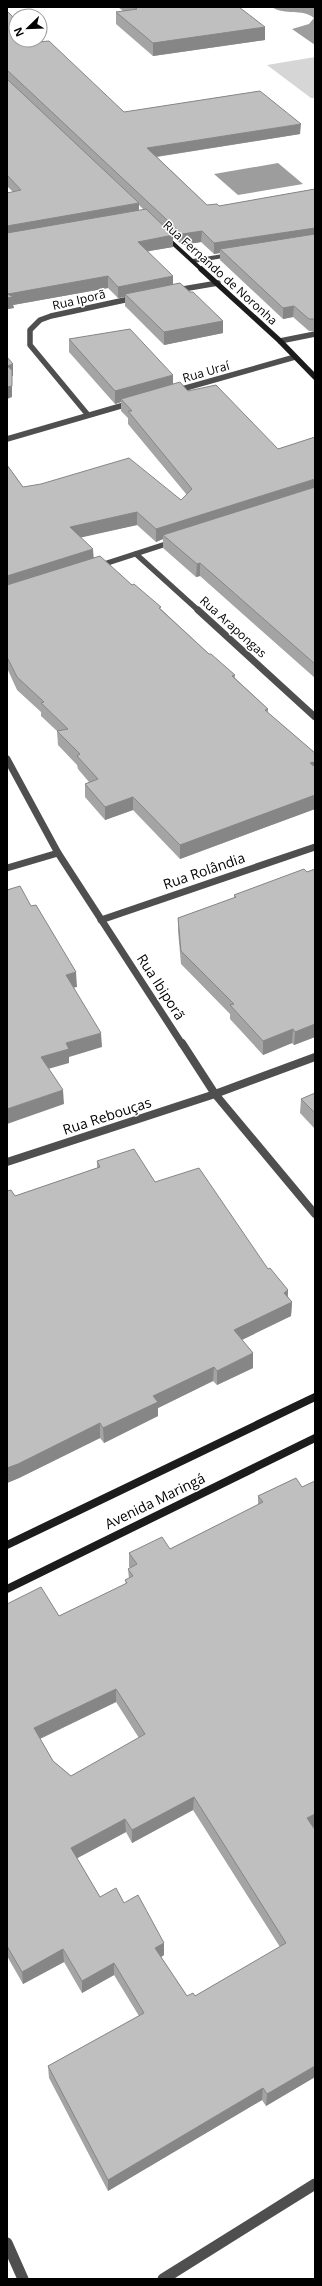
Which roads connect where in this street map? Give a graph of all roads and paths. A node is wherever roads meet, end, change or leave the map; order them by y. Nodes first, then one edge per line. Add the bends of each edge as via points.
1 (161, 232) edge
2 (238, 253) edge
3 (193, 261) junction
4 (218, 284) junction
5 (173, 291) edge
6 (142, 297) edge
7 (315, 334) edge
8 (280, 341) junction
9 (295, 357) junction
10 (315, 377) edge
11 (165, 394) edge
12 (134, 402) edge
13 (88, 415) junction
14 (7, 439) edge
15 (181, 539) edge
16 (136, 554) junction
17 (90, 568) edge
18 (315, 716) edge
19 (7, 759) edge
20 (315, 847) edge
21 (58, 853) junction
22 (7, 868) edge
23 (101, 920) junction
24 (315, 1057) edge
25 (215, 1094) junction
26 (7, 1162) edge
27 (315, 1214) edge
28 (315, 1397) edge
29 (315, 1438) edge
30 (7, 1545) edge
31 (7, 1589) edge
32 (315, 2184) edge
33 (7, 2243) edge
34 (23, 2279) edge
35 (163, 2279) edge

1 - 3 street, Rua Fernando de Noronha
2 - 3 street
3 - 4 street, Rua Fernando de Noronha
4 - 5 street
4 - 8 street, Rua Fernando de Noronha
6 - 13 street, Rua Iporã via 50,316 33,325 28,336 30,345
7 - 8 street
8 - 9 street, Rua Fernando de Noronha
9 - 10 street, Rua Fernando de Noronha
9 - 11 street, Rua Uraí
12 - 13 street
13 - 14 street
15 - 16 street
16 - 17 street
16 - 18 street, Rua Arapongas
19 - 21 street, Rua Ibiporã
20 - 23 street, Rua Rolândia
21 - 22 street
21 - 23 street, Rua Ibiporã
23 - 25 street, Rua Ibiporã
24 - 25 street, Rua Rebouças
25 - 26 street, Rua Rebouças
25 - 27 street, Rua Ibiporã
28 - 30 street, Avenida Maringá
29 - 31 street, Avenida Maringá
32 - 35 street
33 - 34 street

